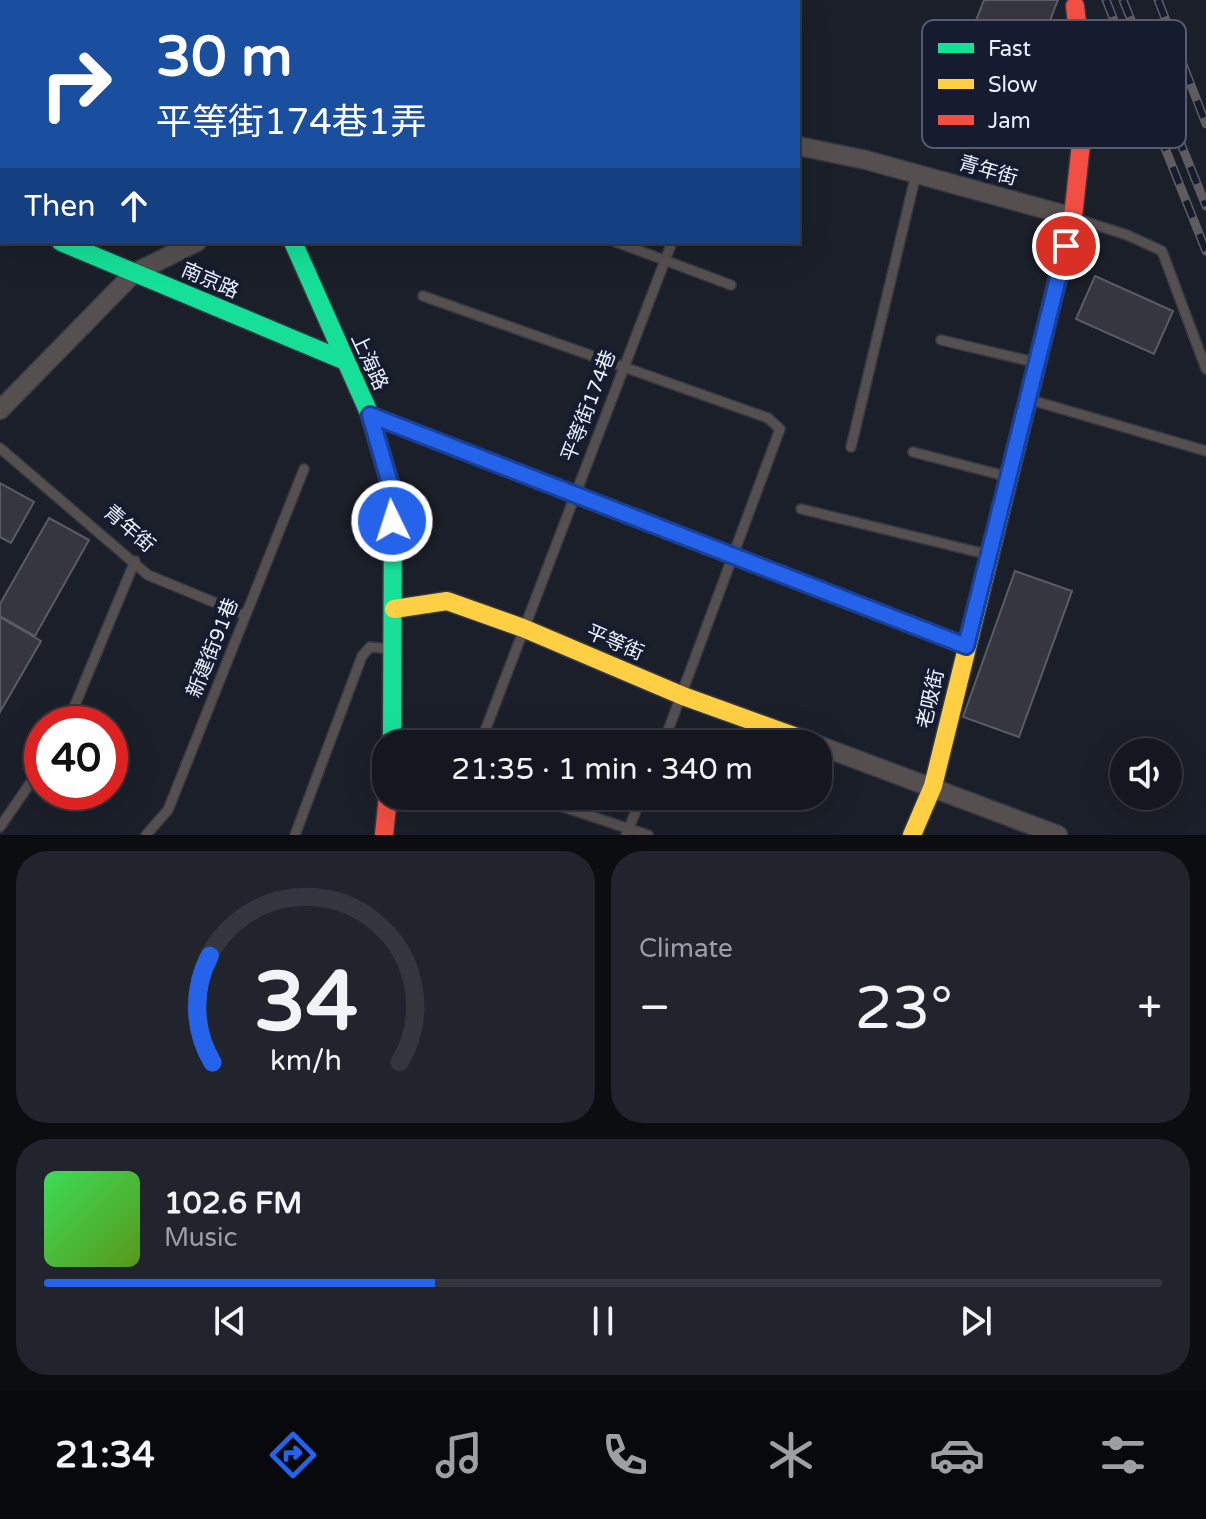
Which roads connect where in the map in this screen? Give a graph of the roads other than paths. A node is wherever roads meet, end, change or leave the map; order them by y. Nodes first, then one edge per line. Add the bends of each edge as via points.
1 (1075, 6) dead end
2 (1077, 20) edge
3 (800, 146) edge
4 (1081, 148) edge
5 (916, 174) junction
6 (1073, 217) junction
7 (66, 244) edge
8 (193, 244) edge
9 (294, 244) edge
10 (622, 244) edge
11 (671, 244) edge
12 (666, 259) junction
13 (134, 273) junction
14 (731, 285) dead end
15 (423, 296) dead end
16 (941, 340) dead end
17 (343, 360) junction
18 (1037, 363) junction
19 (624, 367) junction
20 (1206, 369) edge
21 (1028, 399) junction
22 (0, 410) edge
23 (370, 415) junction
24 (851, 447) dead end
25 (0, 448) edge
26 (1206, 451) edge
27 (913, 452) dead end
28 (304, 469) dead end
29 (1009, 477) junction
30 (575, 493) junction
31 (801, 509) dead end
32 (735, 554) junction
33 (989, 555) junction
34 (135, 561) junction
35 (394, 609) junction
36 (245, 615) junction
37 (523, 628) junction
38 (966, 646) junction
39 (394, 649) junction
40 (683, 696) junction
41 (75, 706) edge
42 (392, 730) edge
43 (485, 730) edge
44 (669, 730) edge
45 (778, 730) edge
46 (832, 749) edge
47 (933, 786) junction
48 (24, 792) edge
49 (387, 810) edge
50 (569, 810) edge
51 (636, 810) edge
52 (0, 827) edge
53 (628, 831) edge
54 (146, 835) edge
55 (295, 835) edge
56 (384, 835) edge
57 (648, 835) edge
58 (912, 835) edge
59 (1058, 835) edge

1 - 2 street, 老吸街
3 - 5 street, 青年街
4 - 6 street, 老吸街
5 - 6 street, 青年街
5 - 24 lane
6 - 18 street, 老吸街
6 - 20 lane via 1162,251
7 - 13 street, 南京路
8 - 13 street
9 - 17 street, 上海路
10 - 12 lane
11 - 12 lane, 平等街174巷
12 - 14 lane
12 - 19 lane, 平等街174巷
13 - 17 street, 南京路
13 - 22 street
15 - 19 lane
16 - 18 lane
17 - 23 street, 上海路
18 - 21 street, 老吸街
19 - 30 lane, 平等街174巷
19 - 32 lane via 768,418 780,429
21 - 26 lane
21 - 29 street, 老吸街
23 - 30 lane
23 - 35 street, 上海路 via 393,494
25 - 34 lane, 青年街
27 - 29 lane
28 - 36 lane, 新建街91巷
29 - 33 street, 老吸街
30 - 32 lane
30 - 37 lane, 平等街174巷
31 - 33 lane
32 - 38 lane
32 - 40 lane
33 - 38 street, 老吸街
34 - 36 lane, 青年街 via 148,575
34 - 41 lane
35 - 37 street, 平等街 via 447,601
35 - 39 street, 上海路
36 - 54 lane, 新建街91巷 via 168,810
37 - 40 street, 平等街
37 - 43 lane, 平等街174巷
38 - 47 street, 老吸街
39 - 42 street, 上海路
39 - 55 lane via 370,647 362,656
40 - 44 lane
40 - 45 street, 平等街
46 - 47 street, 平等街
47 - 58 street, 老吸街
47 - 59 street, 平等街
48 - 52 lane
49 - 56 street
50 - 53 lane
51 - 53 lane
53 - 57 lane

